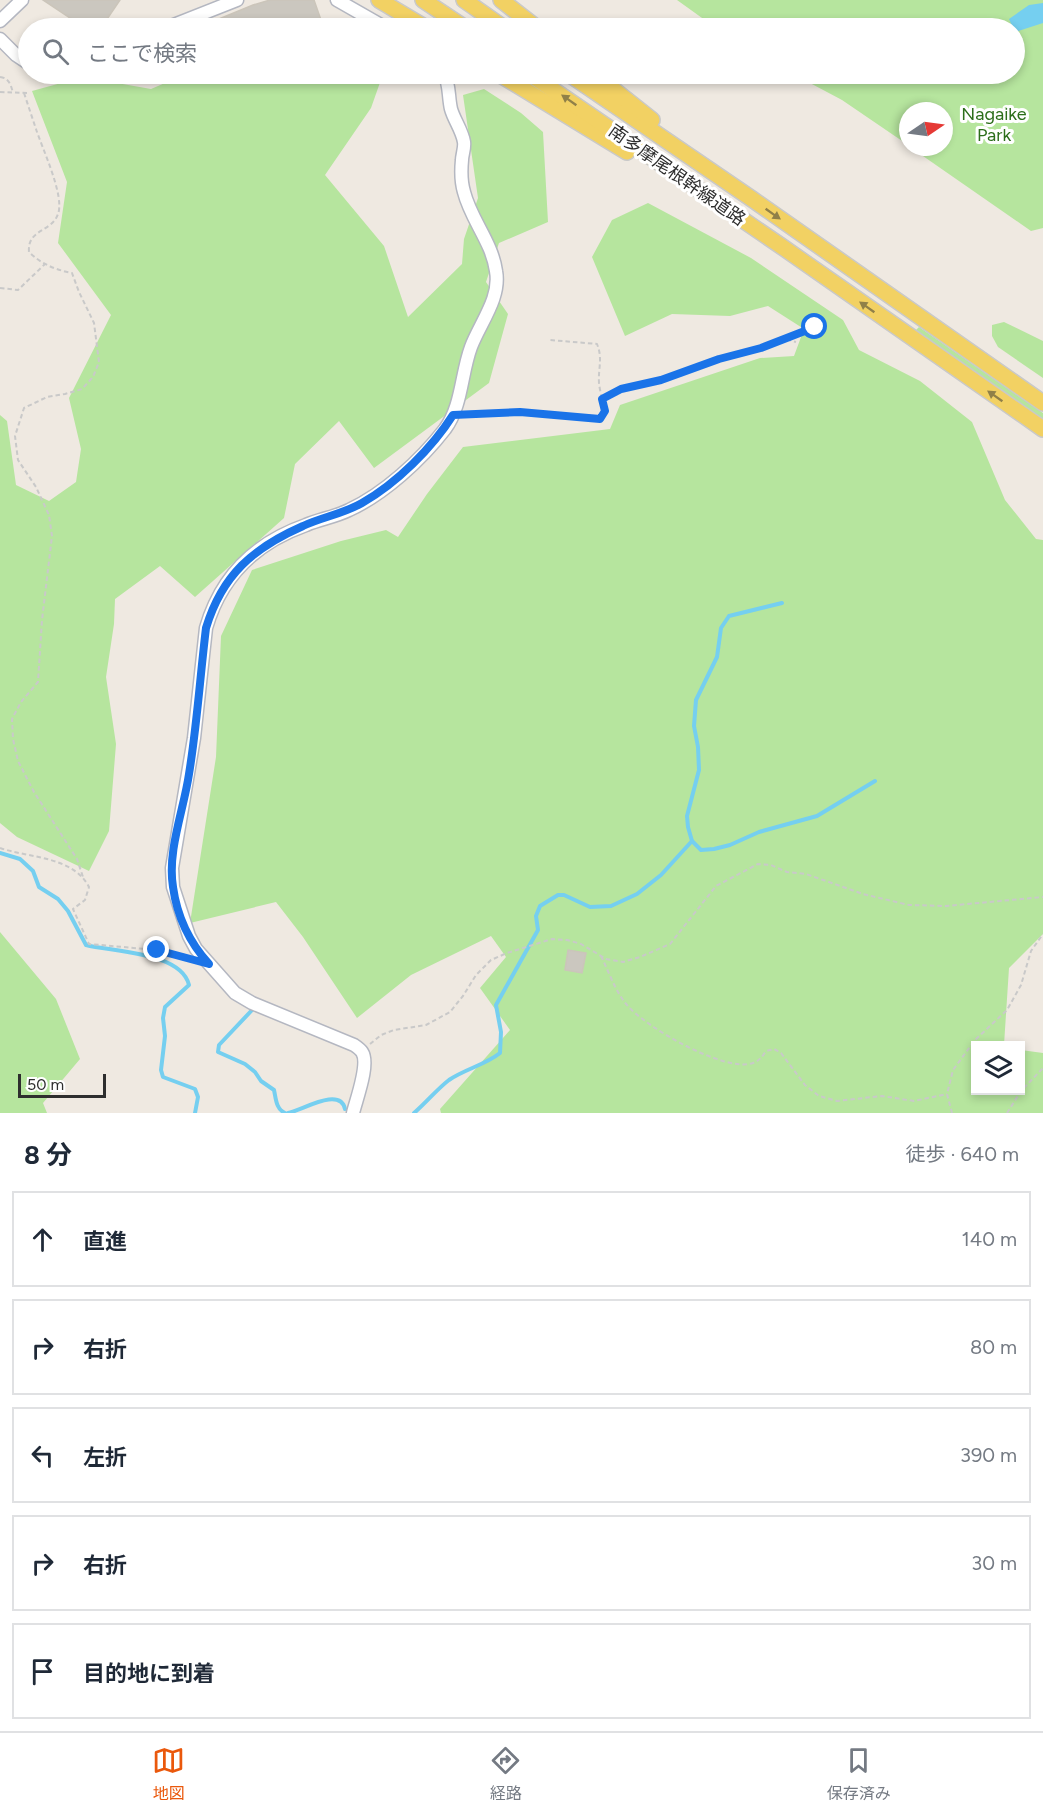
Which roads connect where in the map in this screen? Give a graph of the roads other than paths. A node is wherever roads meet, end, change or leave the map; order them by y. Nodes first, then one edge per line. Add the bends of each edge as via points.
1 (22, 0) edge
2 (237, 0) edge
3 (337, 0) edge
4 (379, 0) edge
5 (423, 0) edge
6 (464, 0) edge
7 (501, 0) edge
8 (191, 18) edge
9 (368, 18) edge
10 (409, 18) edge
11 (450, 18) edge
12 (490, 18) edge
13 (524, 18) edge
14 (0, 21) edge
15 (0, 39) edge
16 (18, 56) edge
17 (448, 84) edge
18 (515, 84) edge
19 (545, 84) edge
20 (584, 84) edge
21 (607, 84) edge
22 (752, 199) junction
23 (781, 246) junction
24 (1043, 403) edge
25 (1043, 429) edge
26 (353, 1113) edge

1 - 14 street
2 - 8 street
3 - 9 street
4 - 10 main road
5 - 11 main road
6 - 12 main road
7 - 13 main road
15 - 16 street
17 - 26 street via 451,109 464,144 464,192 489,245 497,273 495,296 471,347 453,415 427,449 379,492 348,511 304,525 273,541 232,574 222,589 206,628 190,766 172,868 173,887 189,936 235,993 362,1052 362,1077
18 - 23 main road
23 -> 19 main road, 南多摩尾根幹線道路
20 - 22 main road, 南多摩尾根幹線道路
21 - 22 main road
22 -> 24 main road, 南多摩尾根幹線道路
25 -> 23 main road, 南多摩尾根幹線道路

